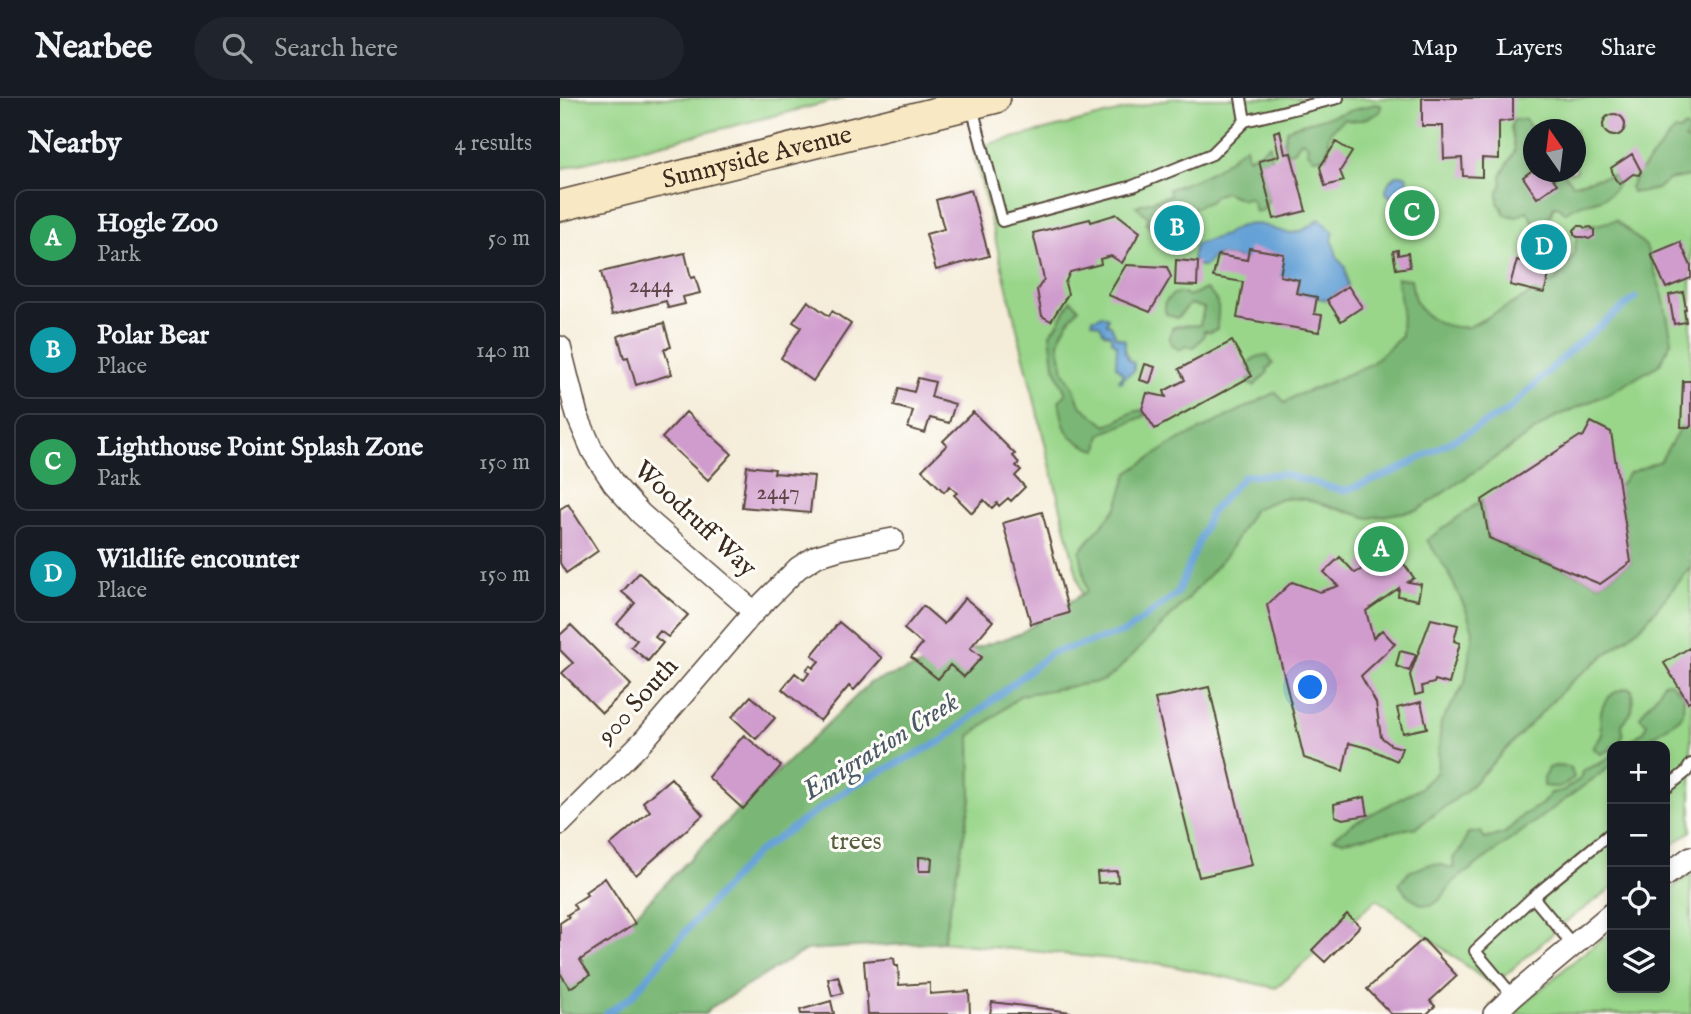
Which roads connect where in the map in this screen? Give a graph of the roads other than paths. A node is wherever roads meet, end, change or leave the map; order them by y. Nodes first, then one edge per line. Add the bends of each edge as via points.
1 (1241, 98) edge
2 (1338, 98) edge
3 (984, 101) edge
4 (1245, 121) junction
5 (560, 206) edge
6 (560, 347) edge
7 (893, 539) dead end
8 (754, 612) junction
9 (1689, 769) edge
10 (1670, 785) edge
11 (560, 824) edge
12 (1607, 836) edge
13 (1691, 857) edge
14 (1670, 872) edge
15 (1533, 897) junction
16 (1607, 917) edge
17 (1573, 945) junction
18 (1513, 996) junction
19 (1494, 1014) edge

1 - 4 lane
2 - 4 lane
3 - 4 lane via 1002,220 1133,186 1212,154
3 - 5 main road, Sunnyside Avenue
6 - 8 street, Woodruff Way via 577,415 614,484 641,514
7 - 8 street, 900 South via 817,556 798,568
8 - 11 street, 900 South via 644,740
9 - 10 lane
12 - 15 lane
13 - 14 street
15 - 17 lane
15 - 18 lane via 1475,951
16 - 17 street
17 - 18 street
18 - 19 street

